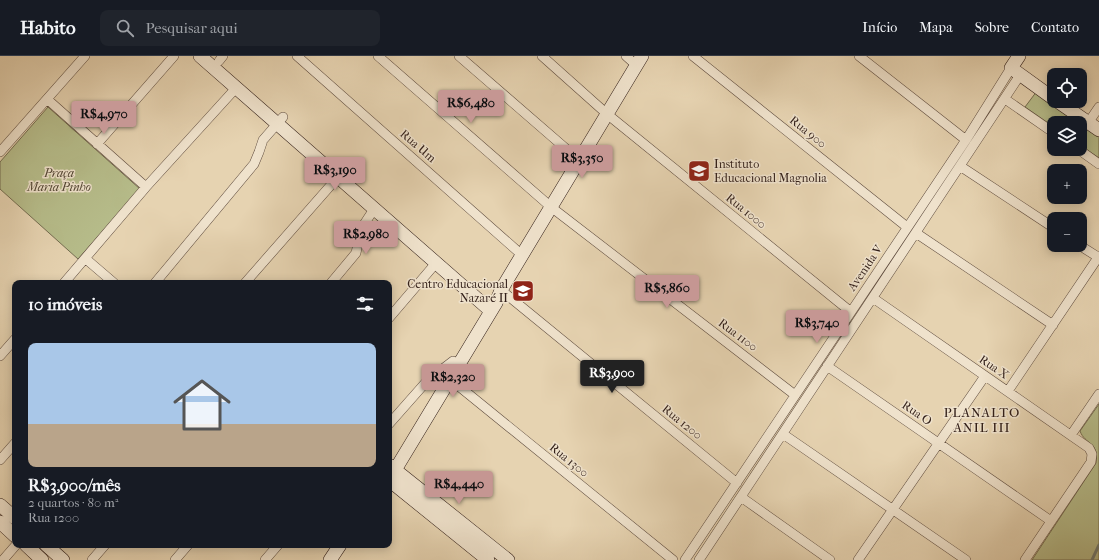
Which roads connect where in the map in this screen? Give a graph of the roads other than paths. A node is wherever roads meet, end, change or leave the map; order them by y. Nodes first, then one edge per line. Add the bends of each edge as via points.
1 (85, 56) edge
2 (174, 56) edge
3 (200, 56) edge
4 (298, 56) edge
5 (378, 56) edge
6 (459, 56) edge
7 (542, 56) edge
8 (626, 56) edge
9 (693, 56) edge
10 (859, 56) edge
11 (1019, 56) edge
12 (218, 58) edge
13 (639, 60) edge
14 (1016, 72) junction
15 (236, 88) junction
16 (1047, 94) edge
17 (47, 99) junction
18 (1005, 99) junction
19 (1099, 107) edge
20 (1067, 108) edge
21 (607, 114) junction
22 (280, 120) junction
23 (1094, 127) edge
24 (1047, 128) edge
25 (966, 140) junction
26 (97, 144) junction
27 (0, 152) edge
28 (1087, 155) edge
29 (579, 160) junction
30 (1099, 164) edge
31 (960, 166) junction
32 (338, 177) junction
33 (146, 188) junction
34 (551, 207) junction
35 (374, 209) junction
36 (1047, 223) edge
37 (907, 227) junction
38 (916, 233) junction
39 (1087, 250) edge
40 (522, 255) junction
41 (1098, 257) edge
42 (86, 259) junction
43 (436, 263) junction
44 (67, 280) edge
45 (110, 280) edge
46 (157, 280) edge
47 (249, 280) edge
48 (334, 280) edge
49 (501, 290) junction
50 (873, 298) junction
51 (491, 305) junction
52 (850, 312) junction
53 (392, 314) edge
54 (1053, 325) junction
55 (12, 342) edge
56 (0, 356) edge
57 (456, 363) junction
58 (827, 366) junction
59 (985, 376) junction
60 (450, 379) junction
61 (1008, 391) junction
62 (1099, 394) edge
63 (795, 395) junction
64 (392, 421) edge
65 (783, 434) junction
66 (1071, 434) junction
67 (939, 443) junction
68 (12, 446) edge
69 (0, 460) edge
70 (392, 470) edge
71 (392, 470) edge
72 (392, 474) edge
73 (392, 475) edge
74 (737, 483) junction
75 (741, 498) junction
76 (0, 505) edge
77 (893, 510) junction
78 (12, 515) edge
79 (1051, 521) junction
80 (0, 522) edge
81 (12, 533) edge
82 (13, 548) edge
83 (29, 548) edge
84 (49, 548) edge
85 (102, 548) edge
86 (185, 548) edge
87 (275, 548) edge
88 (338, 548) edge
89 (348, 548) edge
90 (3, 560) edge
91 (42, 560) edge
92 (63, 560) edge
93 (92, 560) edge
94 (175, 560) edge
95 (265, 560) edge
96 (330, 560) edge
97 (341, 560) edge
98 (488, 560) edge
99 (508, 560) edge
100 (673, 560) edge
101 (685, 560) edge
102 (699, 560) edge
103 (830, 560) edge
104 (858, 560) edge
105 (966, 560) edge
106 (1025, 560) edge

1 - 17 street
2 - 26 street
3 - 15 main road
4 - 40 street, Rua Um
5 - 34 street, Rua 1100
6 - 29 street
7 - 21 street, Rua 1000
8 - 13 street
9 - 37 street, Rua 900
10 - 25 street
11 - 14 main road
12 - 22 main road
13 - 21 main road
14 - 16 main road
14 - 18 street, Avenida V
14 - 25 street, Avenida V
15 - 22 main road
15 - 33 street
17 - 26 street
17 - 27 street
18 - 24 street
18 - 31 street, Avenida V
19 - 23 street
20 - 23 main road
21 - 29 main road
21 - 52 street, Rua 1000
22 - 32 main road
22 - 46 street via 263,140 254,164
22 - 51 main road
25 - 37 street, Avenida V
26 - 33 street
28 - 30 street
29 - 34 main road
31 - 36 street
31 - 38 street, Avenida V
32 - 35 main road
32 - 47 street
33 - 42 street
34 - 40 main road
34 - 63 street, Rua 1100
35 - 43 main road
35 - 48 street via 361,229 356,253
37 - 52 street, Avenida V
38 - 50 street, Avenida V
38 - 54 street
39 - 41 street
40 - 49 main road
41 - 54 street
42 - 44 street
42 - 45 street
43 - 51 main road
43 - 53 street
49 - 51 main road
49 - 74 street, Rua 1200
50 - 58 street, Avenida V
50 - 59 street, Rua X
51 - 57 main road
52 - 63 street, Avenida V
54 - 61 street
55 - 56 street
57 - 60 main road
57 - 64 street via 427,381
57 - 70 main road
58 - 65 street, Avenida V
58 - 67 street, Rua O
59 - 61 street, Rua X
59 - 67 street
60 - 71 main road
60 - 100 street, Rua 1300
61 - 66 street, Rua X
62 - 66 street
63 - 74 street, Avenida V
65 - 75 street, Avenida V
65 - 77 street
66 - 79 street, Rua X via 1089,448 1092,454 1091,462
67 - 77 street
67 - 79 street, Rua O
68 - 69 street
72 - 99 main road
73 - 98 main road
74 - 101 street, Avenida V
75 - 102 street, Avenida V
75 - 103 street
76 - 78 main road
77 - 104 street
77 - 105 street
79 - 106 street
80 - 81 main road
82 - 90 street
83 - 91 main road
84 - 92 main road
85 - 93 street
86 - 94 street
87 - 95 street
88 - 96 main road
89 - 97 main road

